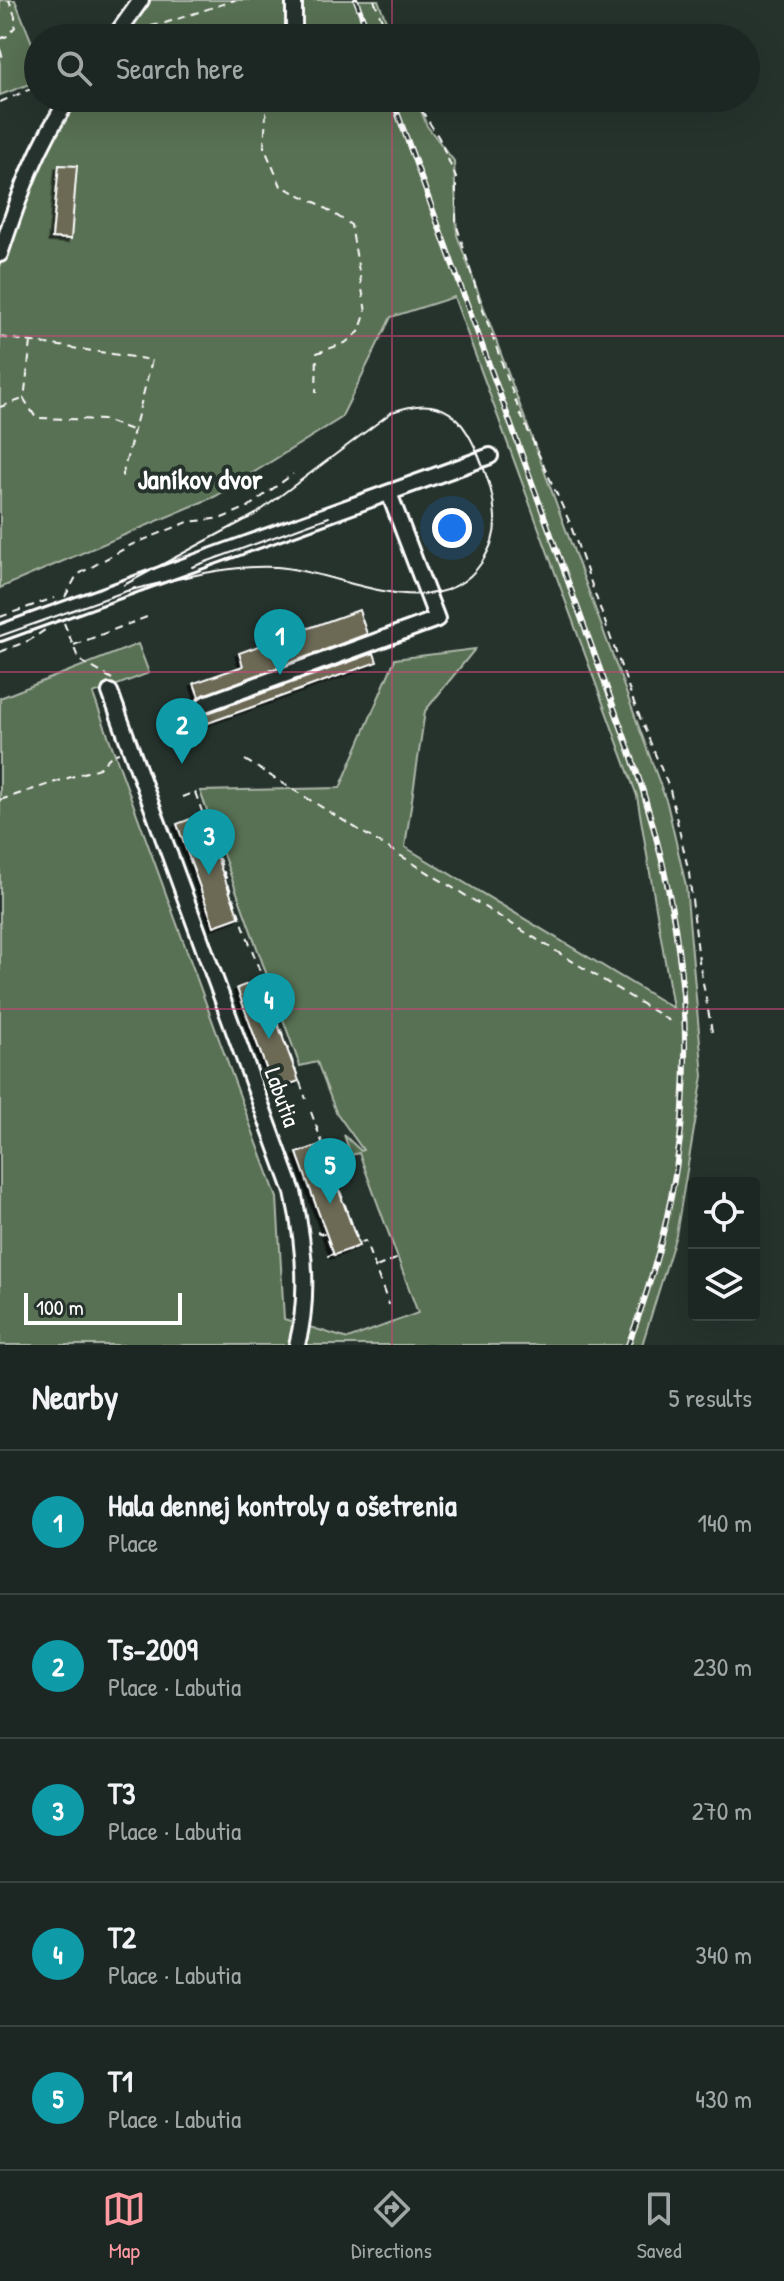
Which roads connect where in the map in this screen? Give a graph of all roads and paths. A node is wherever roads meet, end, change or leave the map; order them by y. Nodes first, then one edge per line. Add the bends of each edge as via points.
1 (9, 0) edge
2 (141, 0) edge
3 (235, 0) edge
4 (294, 0) edge
5 (374, 0) edge
6 (124, 23) edge
7 (158, 24) edge
8 (294, 24) edge
9 (383, 24) edge
10 (0, 39) edge
11 (0, 49) edge
12 (4, 61) dead end
13 (24, 92) edge
14 (0, 102) edge
15 (59, 112) edge
16 (266, 112) edge
17 (423, 112) edge
18 (0, 254) edge
19 (0, 337) edge
20 (31, 340) junction
21 (316, 393) dead end
22 (24, 399) junction
23 (0, 407) edge
24 (134, 430) junction
25 (490, 456) dead end
26 (293, 474) dead end
27 (122, 477) dead end
28 (389, 493) junction
29 (59, 610) junction
30 (152, 615) dead end
31 (0, 617) edge
32 (44, 631) dead end
33 (0, 633) edge
34 (73, 645) junction
35 (0, 652) edge
36 (111, 685) joint
37 (205, 704) dead end
38 (131, 748) junction
39 (245, 760) dead end
40 (182, 797) dead end
41 (0, 800) edge
42 (673, 1023) dead end
43 (713, 1037) dead end
44 (306, 1099) dead end
45 (311, 1112) dead end
46 (317, 1232) dead end
47 (401, 1257) dead end
48 (323, 1258) dead end
49 (375, 1267) junction
50 (389, 1305) dead end
51 (303, 1344) edge

1 - 10 path via 15,27
2 - 6 street
3 - 7 path
4 - 8 street
5 - 9 path
11 - 12 path
13 - 14 path
15 - 18 street via 24,180
16 - 21 path via 264,147 281,186 351,225 366,312 359,332 317,353
17 - 43 path via 456,178 456,223 520,413 569,521 670,790 689,873
19 - 20 path
20 - 22 path
20 - 24 path via 152,360
22 - 23 path
22 - 24 path via 36,418 104,420
24 - 27 path
25 - 28 street
26 - 29 path via 248,507 155,534 77,575
28 - 29 street
28 - 37 street via 437,619
29 - 31 path via 54,597
29 - 33 street
29 - 34 path
30 - 34 path
32 - 35 path
34 - 36 path via 79,660
36 - 38 street, Labutia
38 - 41 path via 112,755 99,768
38 - 51 street, Labutia via 293,1192 305,1282
39 - 42 path
40 - 44 path via 195,792
45 - 49 path via 359,1243 365,1241
46 - 48 path via 326,1235 333,1254
47 - 49 path
49 - 50 path

